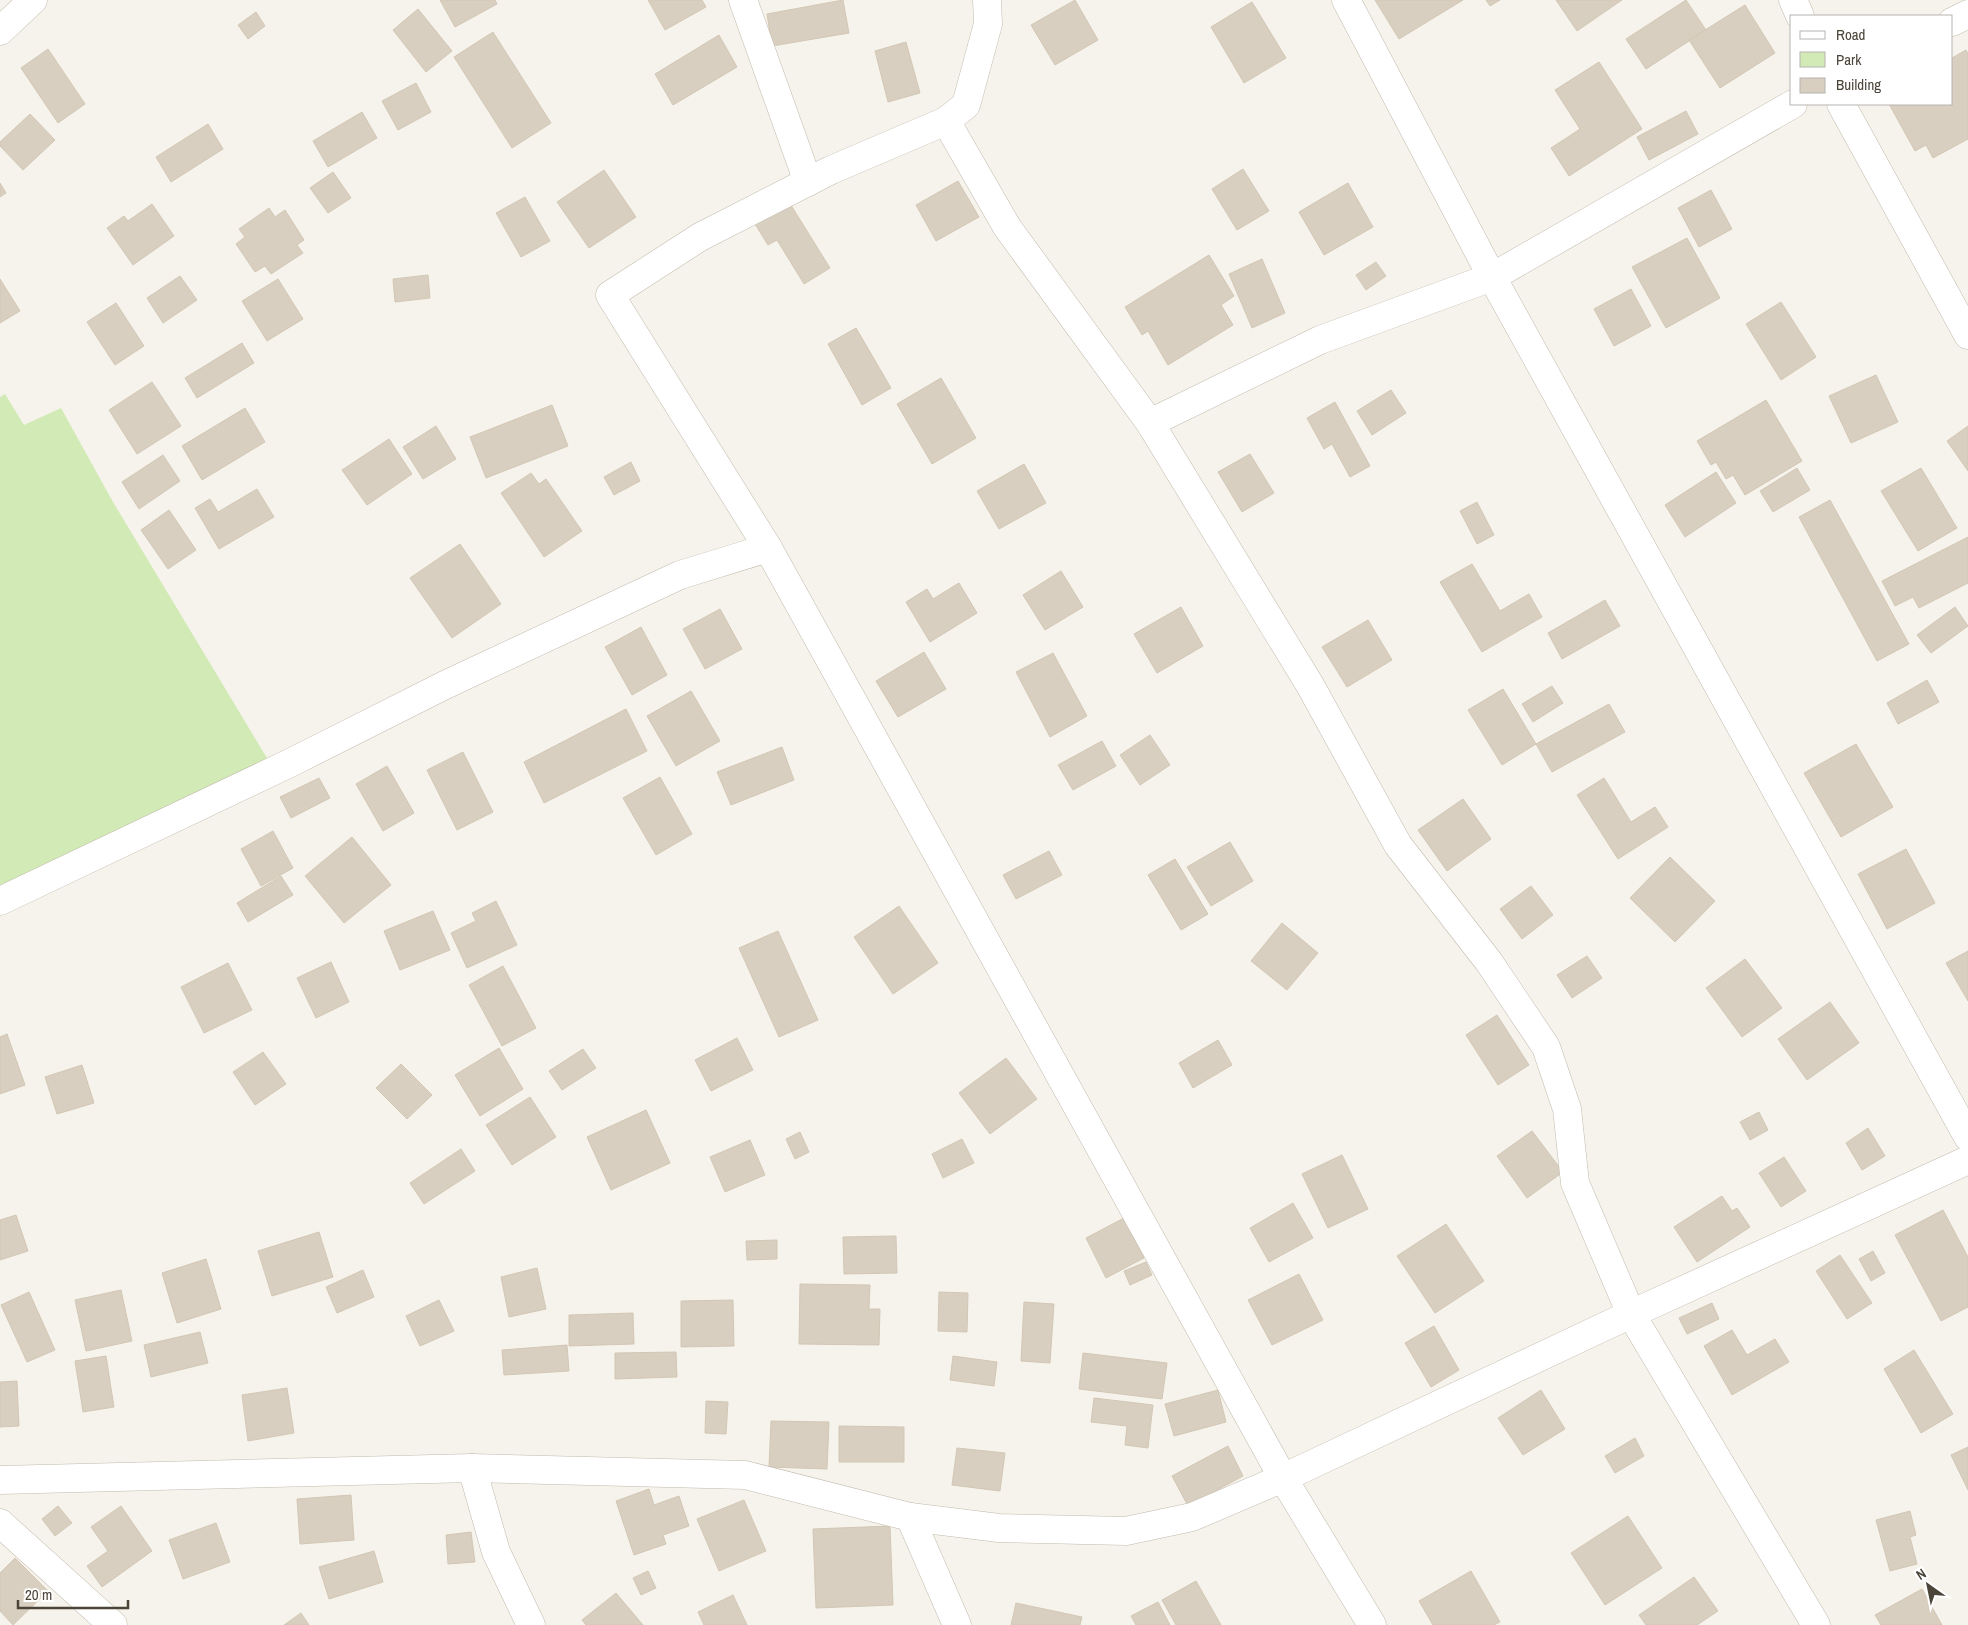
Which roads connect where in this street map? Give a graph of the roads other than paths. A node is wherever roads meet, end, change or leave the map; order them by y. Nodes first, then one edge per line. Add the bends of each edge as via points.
1 (33, 0) edge
2 (743, 0) edge
3 (987, 0) edge
4 (1346, 0) edge
5 (1793, 0) edge
6 (1968, 14) edge
7 (1800, 15) edge
8 (1953, 22) edge
9 (0, 31) edge
10 (1791, 105) edge
11 (1842, 105) edge
12 (946, 122) junction
13 (808, 182) junction
14 (1492, 277) junction
15 (1968, 335) edge
16 (1150, 423) junction
17 (768, 548) junction
18 (0, 902) edge
19 (1968, 1137) edge
20 (1968, 1160) edge
21 (1631, 1314) junction
22 (472, 1468) junction
23 (1283, 1478) junction
24 (0, 1480) edge
25 (910, 1517) junction
26 (0, 1522) edge
27 (114, 1625) edge
28 (532, 1625) edge
29 (957, 1625) edge
30 (1372, 1625) edge
31 (1816, 1625) edge

1 - 9 street
2 - 13 street
3 - 12 street via 988,24 966,105
4 - 14 street
5 - 7 street
6 - 8 street
10 - 14 street
11 - 15 street
12 - 13 street
12 - 16 street via 1007,227
13 - 17 street via 700,237 610,295
14 - 16 street via 1320,340
14 - 19 street
16 - 21 street via 1310,685 1398,845 1489,962 1546,1047 1567,1109 1575,1183
17 - 18 street via 680,575 445,685
17 - 23 street
20 - 21 street
21 - 23 street
21 - 31 street
22 - 24 street
22 - 25 street via 745,1475
22 - 28 street via 496,1552
23 - 25 street via 1192,1518 1126,1531 999,1528
23 - 30 street
25 - 29 street
26 - 27 street

